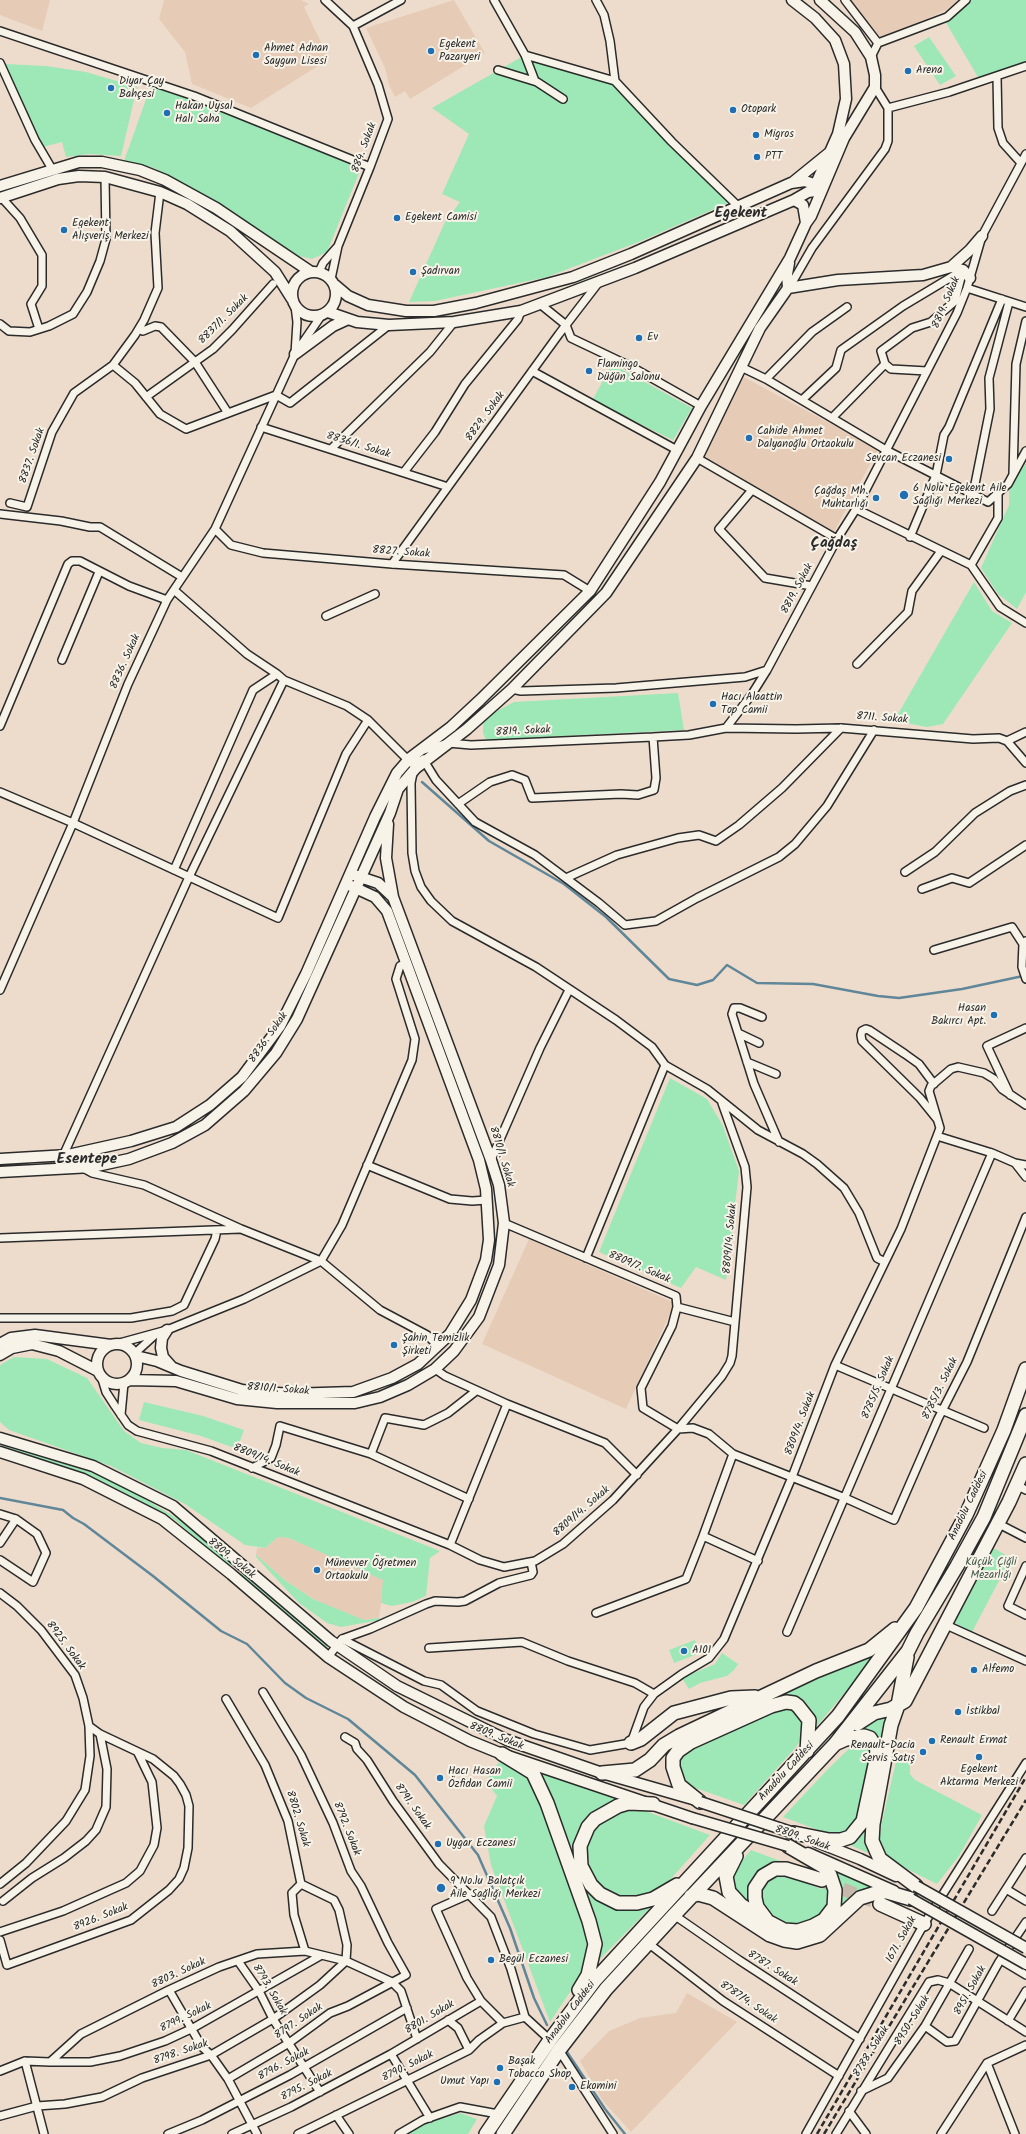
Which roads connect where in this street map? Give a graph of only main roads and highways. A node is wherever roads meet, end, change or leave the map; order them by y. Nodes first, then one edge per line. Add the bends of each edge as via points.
1 (1026, 1369) edge
2 (1026, 1415) edge
3 (1026, 1464) edge
4 (1021, 1488) edge
5 (916, 1608) junction
6 (908, 1651) junction
7 (763, 1696) junction
8 (898, 1705) junction
9 (849, 1729) junction
10 (631, 1743) road end
11 (835, 1744) junction
12 (808, 1751) junction
13 (502, 1754) road end
14 (602, 1773) road end
15 (700, 1802) road end
16 (653, 1804) road end
17 (794, 1833) road end
18 (741, 1845) junction
19 (788, 1846) road end
20 (690, 1876) junction
21 (822, 1880) tunnel mouth
22 (916, 1886) road end
23 (691, 1896) junction
24 (911, 1899) road end
25 (880, 1904) tunnel mouth
26 (767, 1921) junction
27 (924, 1924) road end
28 (550, 2040) junction
29 (486, 2134) edge
30 (503, 2134) edge

1 - 5 highway, Anadolu Caddesi via 1004,1430 966,1514
2 - 6 highway, Anadolu Caddesi via 984,1517
3 - 4 highway
4 - 8 highway via 997,1524 905,1701
5 - 7 highway via 890,1634 869,1650
5 - 12 highway, Anadolu Caddesi via 838,1716
6 - 8 highway
6 - 9 highway, Anadolu Caddesi
7 - 10 highway via 731,1698 674,1713 641,1739
7 - 14 highway via 679,1736 664,1745 650,1760 635,1770
8 - 9 highway via 874,1713
8 - 22 highway via 891,1725 872,1841 880,1858
9 - 11 highway, Anadolu Caddesi
11 - 17 highway via 864,1736 870,1738 876,1750 863,1821 850,1837 841,1840
11 - 18 highway, Anadolu Caddesi
12 - 15 highway via 809,1720 798,1706 786,1702 771,1706 691,1742 678,1751 673,1758 673,1767 679,1785
12 - 20 highway, Anadolu Caddesi
13 - 28 highway via 533,1773 548,1803 595,1944 588,1974
16 - 20 highway via 628,1803 595,1819 588,1827 580,1846 581,1866 585,1875 600,1894 609,1900 625,1904 653,1899
18 - 23 highway, Anadolu Caddesi
18 - 26 highway via 726,1876 728,1892 741,1905
19 - 26 highway via 824,1867 830,1875 836,1900 824,1920 798,1931 784,1930
20 - 28 highway, Anadolu Caddesi via 595,1980
21 - 26 highway via 786,1869 776,1869 763,1876 755,1888 755,1898 757,1907
23 - 24 highway via 698,1894 713,1898 770,1935 797,1942 820,1935 860,1898 887,1892
23 - 30 highway, Anadolu Caddesi via 597,2001 559,2050
25 - 27 highway
28 - 29 highway, Anadolu Caddesi

